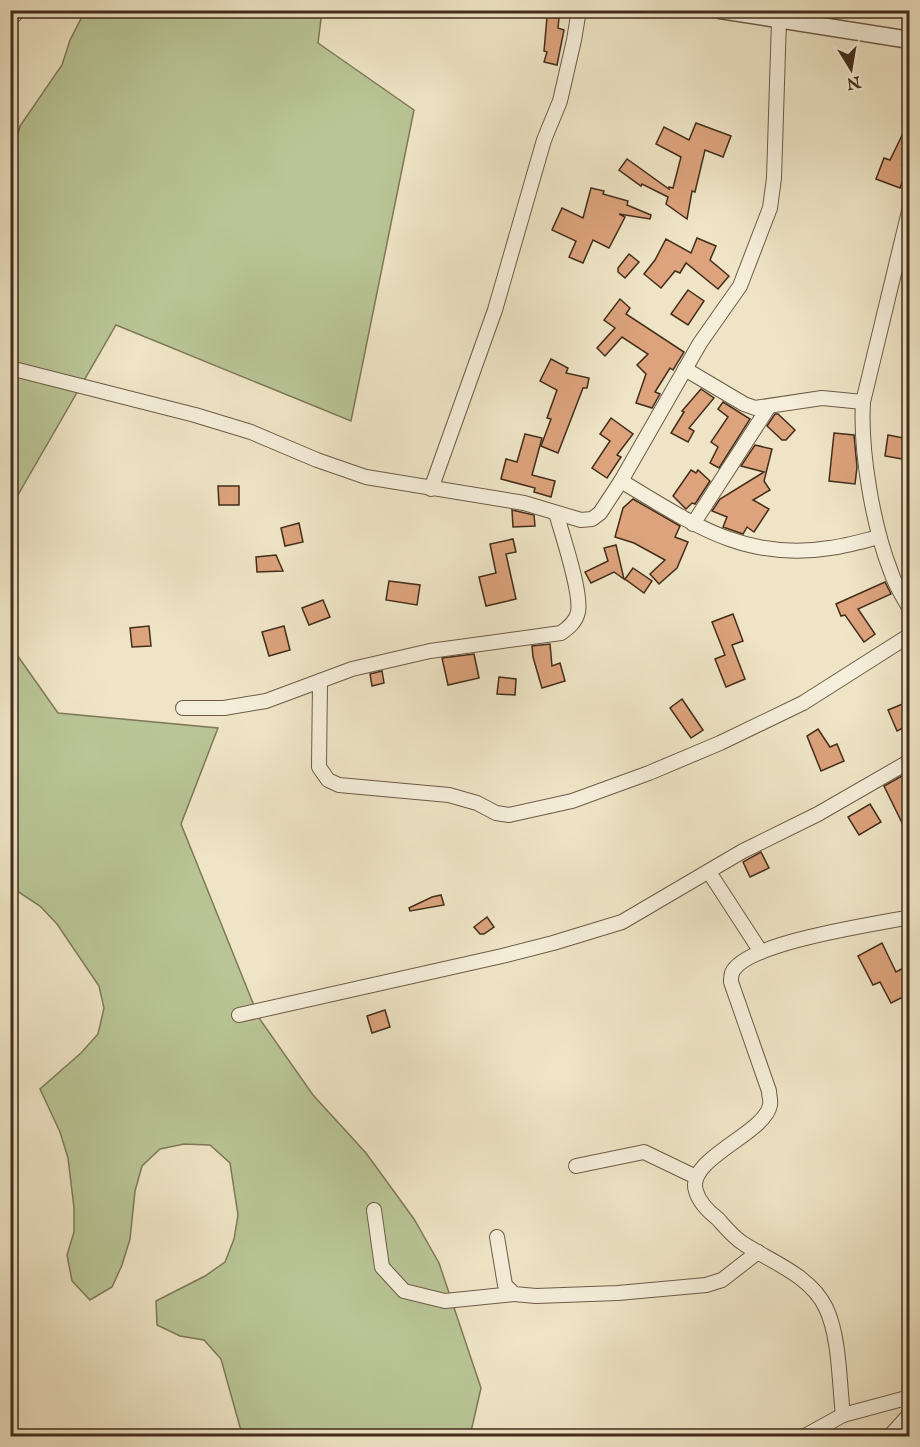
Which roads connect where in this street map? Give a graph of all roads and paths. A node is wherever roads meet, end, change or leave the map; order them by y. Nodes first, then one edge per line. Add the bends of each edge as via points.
1 (19, 10) edge
2 (579, 10) edge
3 (720, 10) edge
4 (10, 20) edge
5 (779, 20) junction
6 (909, 40) edge
7 (909, 207) edge
8 (10, 368) edge
9 (685, 369) junction
10 (863, 402) junction
11 (768, 408) junction
12 (621, 481) junction
13 (431, 489) junction
14 (556, 513) junction
15 (693, 524) junction
16 (879, 537) junction
17 (909, 609) edge
18 (909, 635) edge
19 (320, 682) junction
20 (183, 708) dead end
21 (909, 761) edge
22 (709, 872) junction
23 (909, 917) edge
24 (761, 952) junction
25 (239, 1015) dead end
26 (576, 1166) dead end
27 (696, 1177) junction
28 (374, 1210) dead end
29 (497, 1237) dead end
30 (758, 1252) junction
31 (514, 1294) junction
32 (909, 1397) edge
33 (909, 1414) edge
34 (843, 1415) junction
35 (805, 1437) edge
36 (890, 1437) edge

1 - 4 street
2 - 13 street via 560,101 544,140 495,310
3 - 5 street
5 - 6 street
5 - 9 street via 770,208 740,286
7 - 10 street
8 - 13 street via 251,432 366,477
9 - 11 street via 744,404
9 - 12 street
10 - 11 street via 822,398
10 - 16 street via 861,425
11 - 15 street
12 - 14 street via 592,519
12 - 15 street
13 - 14 street via 524,503
14 - 19 street via 578,597 578,614 571,626 561,633 407,656 352,669
15 - 16 street via 748,546 787,550 829,549
16 - 17 street via 891,574
18 - 19 street via 802,703 720,743 572,801 509,815 449,795 339,785 328,780 319,767
19 - 20 street via 266,701 224,708
21 - 22 street
22 - 24 street
22 - 25 street via 622,922 553,943
23 - 24 street via 836,930
24 - 27 street via 739,965 732,972 731,982 769,1091 770,1106 760,1120 706,1164
26 - 27 street via 644,1152
27 - 30 street via 695,1190 706,1209 742,1243
28 - 31 street via 381,1267 404,1291 445,1301
29 - 31 street via 505,1285
30 - 31 street via 722,1280 706,1285 618,1293
30 - 34 street via 790,1271 825,1306 833,1327
32 - 34 street
33 - 36 street
34 - 35 street

